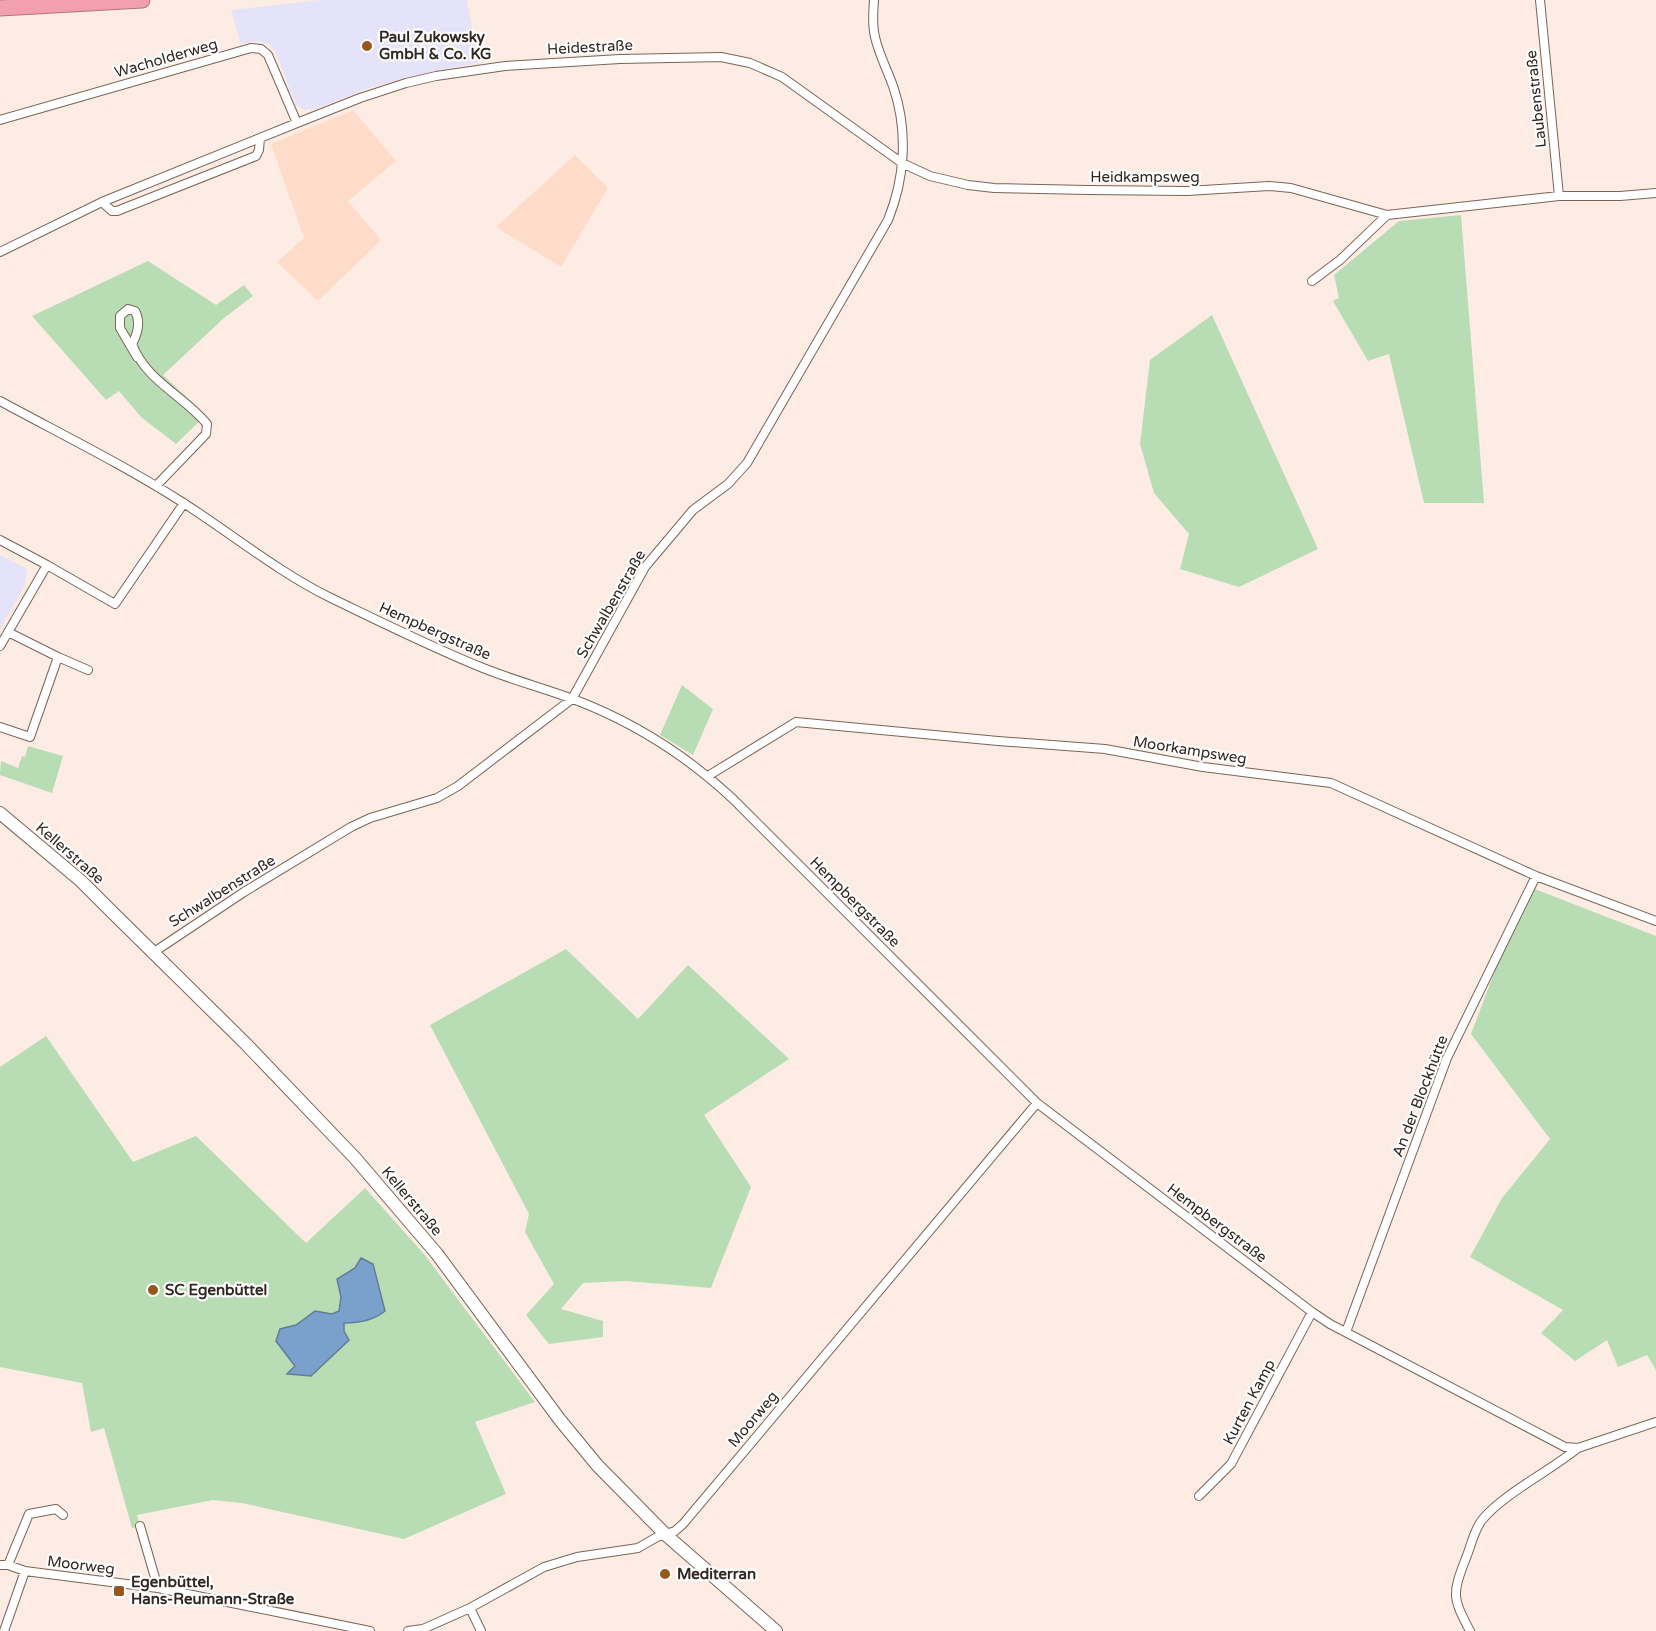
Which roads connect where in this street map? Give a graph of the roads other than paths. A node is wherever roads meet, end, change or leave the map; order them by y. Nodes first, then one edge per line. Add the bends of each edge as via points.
1 (142, 0) edge
2 (874, 0) edge
3 (1540, 0) edge
4 (0, 8) edge
5 (0, 120) edge
6 (297, 123) junction
7 (260, 138) junction
8 (902, 163) junction
9 (1656, 193) edge
10 (1559, 196) junction
11 (102, 202) junction
12 (1388, 216) junction
13 (0, 252) edge
14 (1312, 281) dead end
15 (137, 357) junction
16 (0, 401) edge
17 (156, 486) junction
18 (184, 503) junction
19 (0, 540) edge
20 (47, 565) junction
21 (8, 632) junction
22 (0, 646) edge
23 (58, 657) junction
24 (88, 670) dead end
25 (572, 699) junction
26 (0, 727) edge
27 (708, 776) junction
28 (0, 813) edge
29 (1536, 876) junction
30 (1656, 921) edge
31 (154, 952) junction
32 (1037, 1103) junction
33 (1312, 1312) junction
34 (1346, 1332) junction
35 (1656, 1422) edge
36 (1578, 1448) junction
37 (1199, 1496) dead end
38 (63, 1515) dead end
39 (140, 1526) dead end
40 (666, 1534) junction
41 (4, 1565) edge
42 (25, 1571) junction
43 (158, 1588) junction
44 (470, 1608) junction
45 (361, 1630) edge
46 (4, 1631) edge
47 (370, 1631) edge
48 (408, 1631) edge
49 (482, 1631) edge
50 (776, 1631) edge
51 (1470, 1631) edge

1 - 4 highway
2 - 8 street, Schwalbenstraße via 875,36 900,114
3 - 10 street, Laubenstraße
5 - 6 street, Wacholderweg via 251,48 268,55
6 - 7 street, Heidestraße
6 - 8 street, Heidestraße via 360,98 436,76 505,66 620,58 721,57 750,63 782,77
7 - 11 street, Heidestraße
7 - 11 street via 256,156 117,212
8 - 12 street, Heidkampsweg via 949,182 994,188 1188,191 1291,188
8 - 25 street, Schwalbenstraße via 901,183 888,220 747,463 728,484 693,510 645,567
9 - 10 street, Heidkampsweg
10 - 12 street, Heidkampsweg
11 - 13 street, Heidestraße
12 - 14 street
15 - 15 street via 132,344 138,332 138,317 135,310 128,309 120,316 120,328
15 - 17 street via 144,368 207,424 206,435
16 - 17 street, Hempbergstraße
17 - 18 street, Hempbergstraße
18 - 20 street via 115,604
18 - 25 street, Hempbergstraße via 267,561 329,597 481,667
19 - 20 street
20 - 21 street
21 - 22 street
21 - 23 street
23 - 24 street
23 - 26 street via 30,737
25 - 27 street, Hempbergstraße via 652,736
25 - 31 street, Schwalbenstraße via 458,786 437,798 351,827
27 - 29 street, Moorkampsweg via 796,722 1105,749 1203,767 1331,783
27 - 32 street, Hempbergstraße
28 - 31 main road, Kellerstraße via 81,881
29 - 30 street, Moorkampsweg
29 - 34 street, An der Blockhütte via 1447,1058
31 - 40 main road, Kellerstraße via 374,1178 437,1254 560,1420 614,1483
32 - 33 street, Hempbergstraße
32 - 40 street, Moorweg via 683,1524
33 - 34 street, Hempbergstraße
33 - 37 street, Kurten Kamp via 1231,1464
34 - 36 street, Hempbergstraße via 1545,1437 1565,1447
35 - 36 street
36 - 51 street via 1494,1506 1480,1522 1454,1594
38 - 41 street via 56,1509 29,1514
39 - 43 street
40 - 44 street, Moorweg via 638,1548 577,1557 544,1567
40 - 50 main road, Kellerstraße
41 - 42 street, Moorweg
42 - 43 street, Moorweg
42 - 46 street
43 - 45 street, Moorweg
44 - 48 street, Moorweg via 423,1629
44 - 49 street
45 - 47 street, Moorweg

